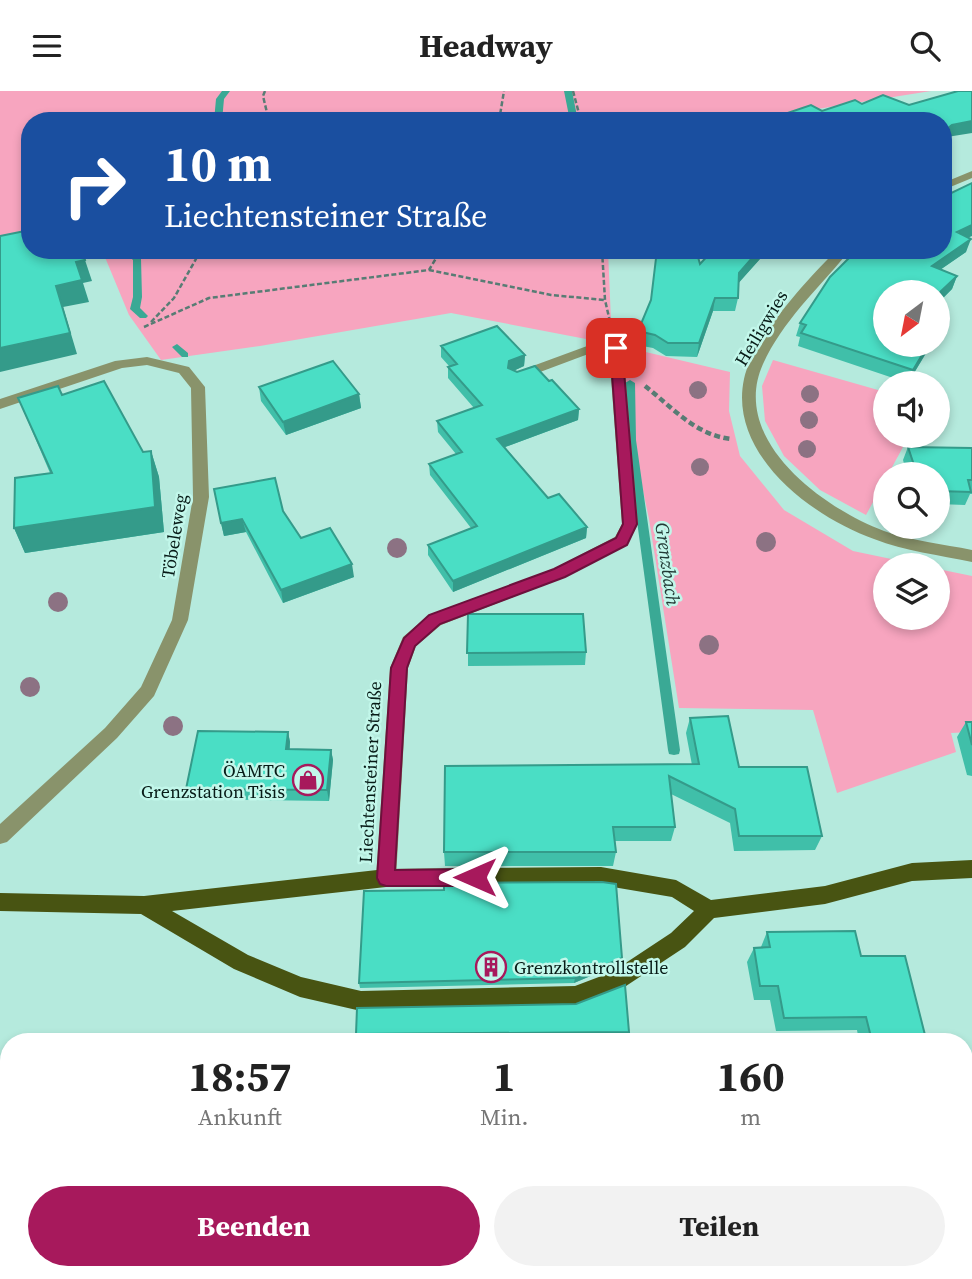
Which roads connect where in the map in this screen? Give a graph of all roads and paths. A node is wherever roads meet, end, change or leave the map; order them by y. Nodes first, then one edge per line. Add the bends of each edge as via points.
1 (265, 91) edge
2 (504, 91) edge
3 (573, 91) edge
4 (267, 112) edge
5 (500, 112) edge
6 (579, 112) edge
7 (972, 174) edge
8 (952, 183) edge
9 (196, 259) edge
10 (436, 259) edge
11 (603, 259) edge
12 (836, 259) edge
13 (429, 270) junction
14 (605, 300) junction
15 (144, 327) junction
16 (616, 348) junction
17 (120, 364) junction
18 (618, 376) junction
19 (516, 377) edge
20 (0, 404) edge
21 (741, 439) dead end
22 (972, 556) edge
23 (0, 836) edge
24 (972, 869) edge
25 (386, 878) junction
26 (0, 902) edge
27 (144, 905) junction
28 (709, 909) junction

1 - 4 path
2 - 5 path
3 - 6 path
7 - 8 street
9 - 15 path via 165,312
10 - 13 path
11 - 14 path
12 - 22 street, Heiligwies via 803,294 751,378 753,421 759,439 775,465 796,486 846,522 881,536
13 - 14 path via 551,295
13 - 15 path via 209,298
14 - 16 path
15 - 17 path
16 - 18 street, Liechtensteiner Straße
16 - 19 street via 598,346
17 - 20 street, Töbeleweg
17 - 23 street, Töbeleweg via 147,361 169,365 184,370 198,387 201,497 180,620 148,691 111,733
18 - 21 path via 635,379 701,430 721,439
18 - 25 street, Liechtensteiner Straße via 630,524 621,541 559,573 435,619 409,642 399,668
24 - 28 main road via 912,872 825,895
25 - 27 main road, Liechtensteiner Straße
25 - 28 main road, Liechtensteiner Straße via 601,876 676,889
26 - 27 main road, Liechtensteiner Straße
27 - 28 main road, Liechtensteiner Straße via 241,962 300,987 361,1001 575,996 619,979 678,940

